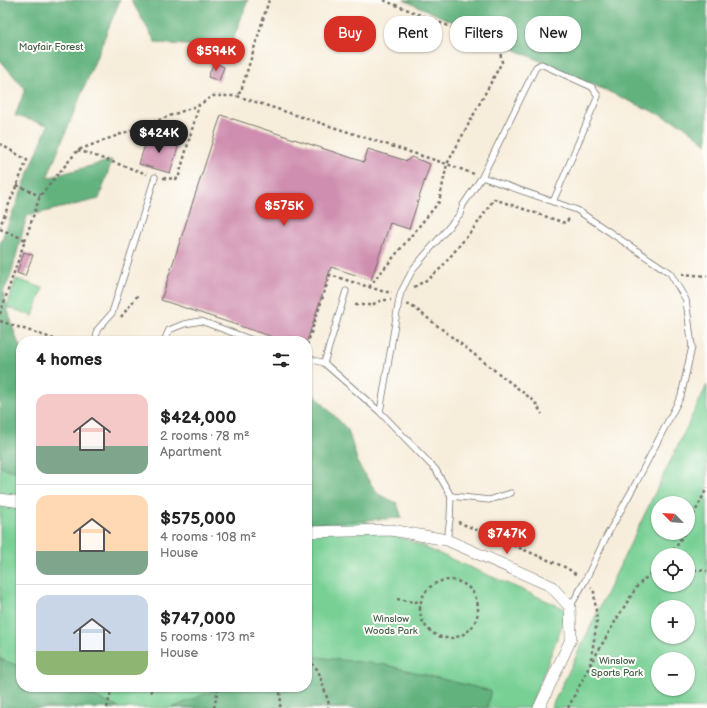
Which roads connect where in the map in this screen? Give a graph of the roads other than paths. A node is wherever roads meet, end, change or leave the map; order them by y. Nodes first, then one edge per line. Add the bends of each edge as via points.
1 (155, 177) road end
2 (482, 177) junction
3 (554, 202) junction
4 (346, 291) dead end
5 (96, 336) edge
6 (166, 336) edge
7 (241, 336) edge
8 (312, 359) edge
9 (324, 363) junction
10 (380, 412) junction
11 (511, 492) dead end
12 (451, 496) junction
13 (0, 498) edge
14 (16, 501) edge
15 (312, 532) edge
16 (447, 540) junction
17 (570, 607) junction
18 (539, 708) edge

1 - 5 lane via 112,313 97,330
2 - 3 lane
2 - 3 lane via 536,67 541,64 592,87 598,96
2 - 10 lane via 463,204 460,214 413,269 401,292
3 - 17 lane via 577,210 670,274 686,300 692,347 681,396
4 - 9 lane
6 - 7 lane via 169,330 200,321
8 - 9 lane
9 - 10 lane
10 - 12 lane via 436,470
11 - 12 lane via 489,500
12 - 16 lane
13 - 14 street
15 - 16 street via 391,530
16 - 17 street via 551,586
17 - 18 street via 571,639

